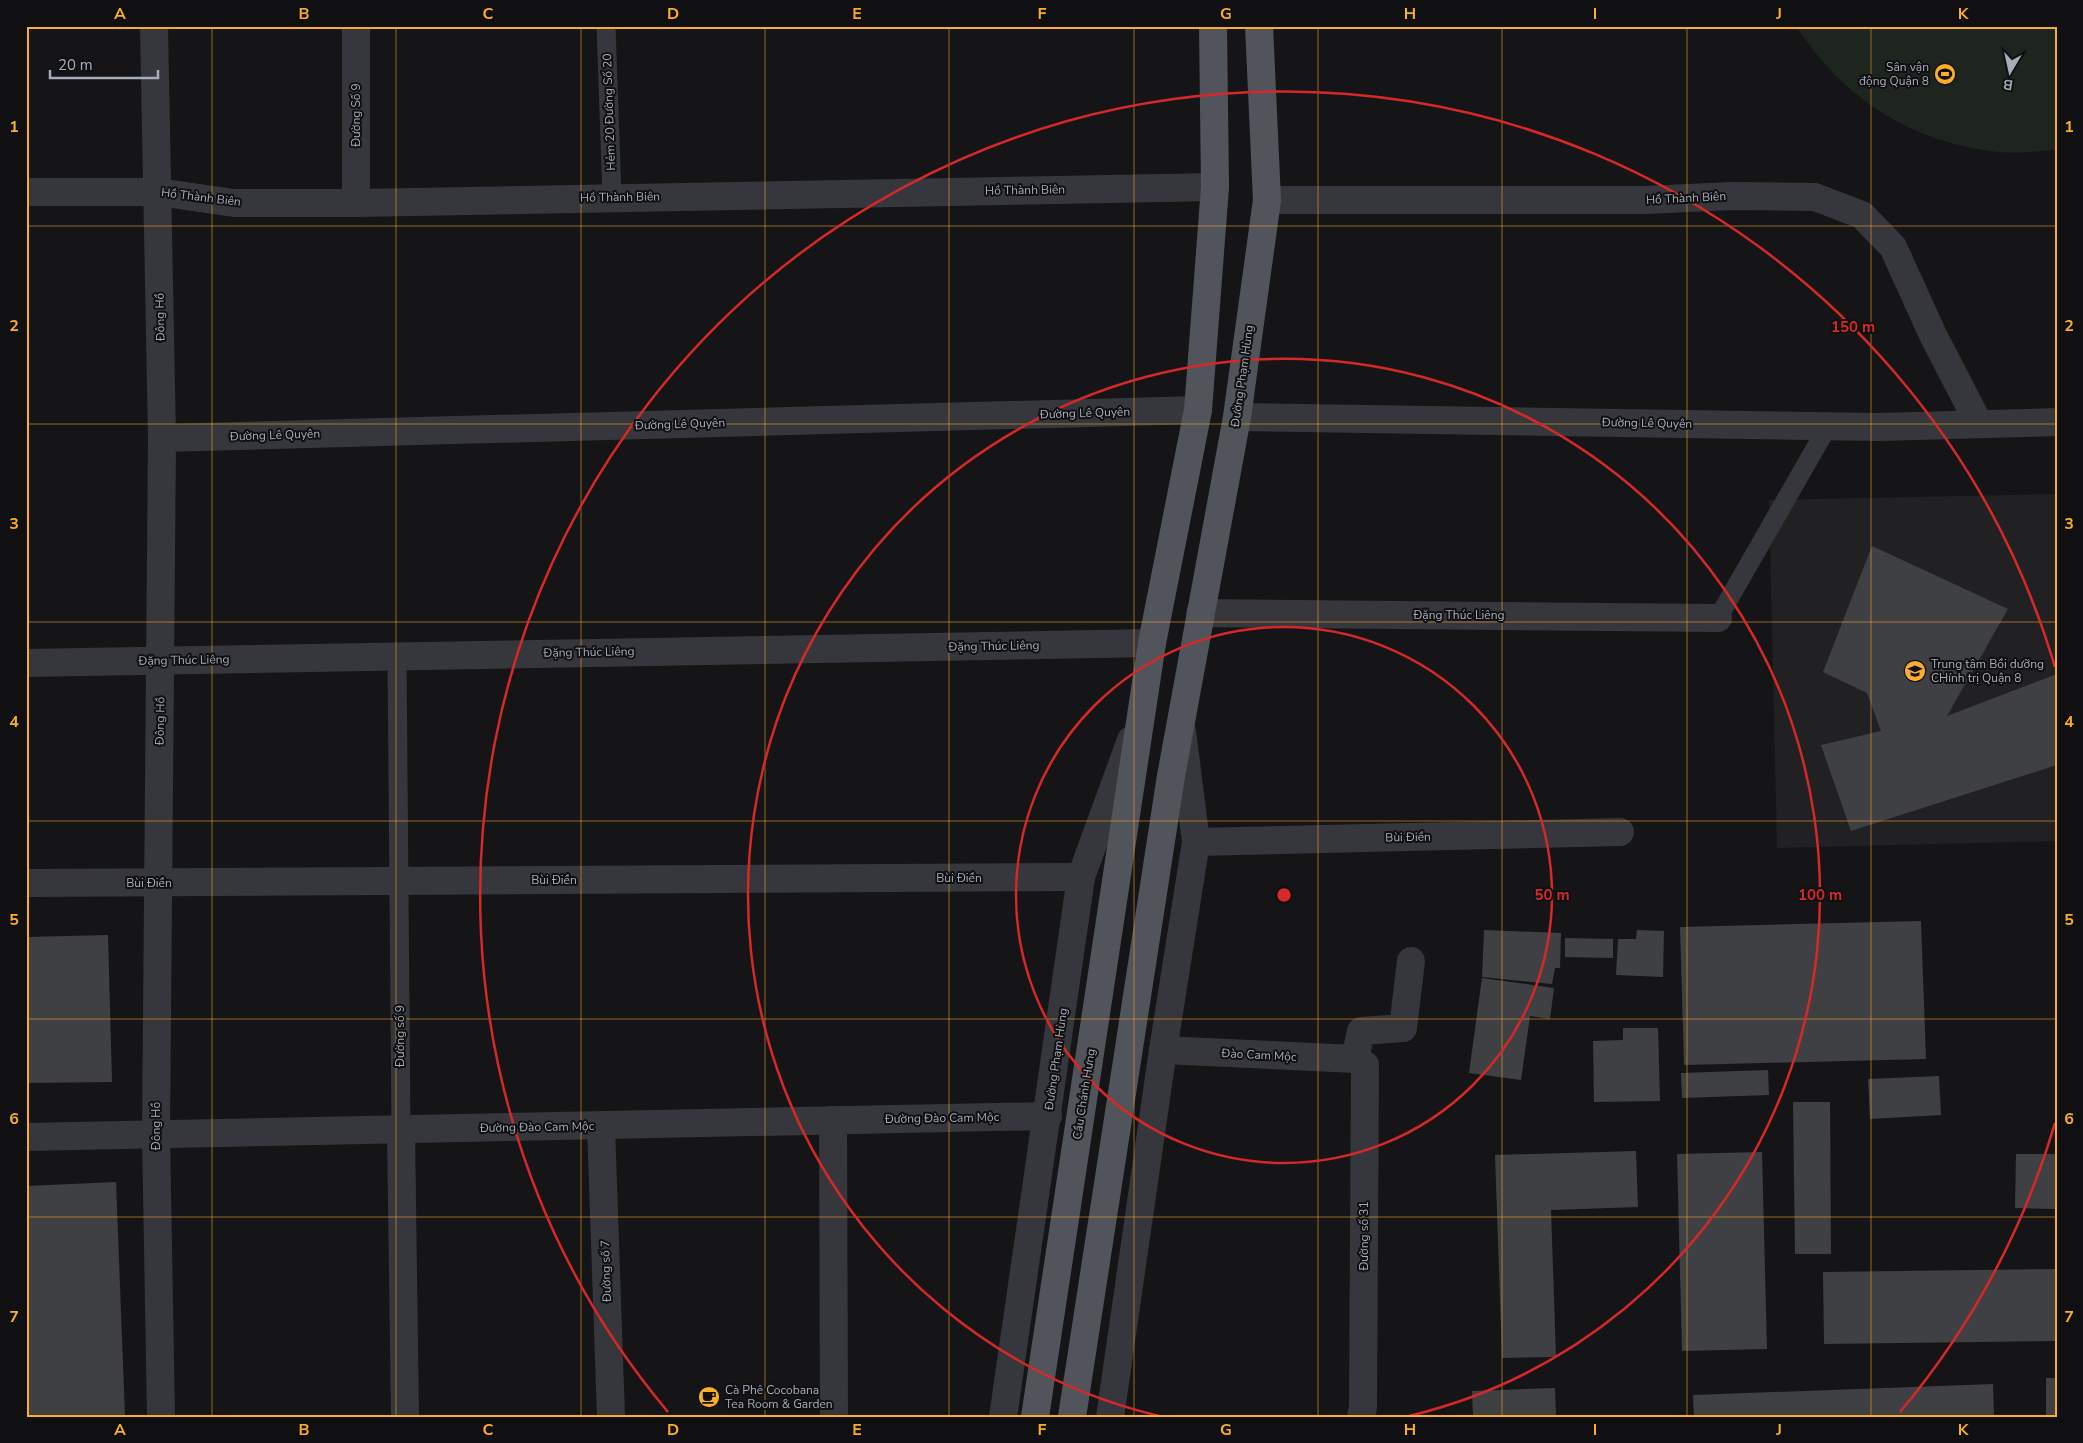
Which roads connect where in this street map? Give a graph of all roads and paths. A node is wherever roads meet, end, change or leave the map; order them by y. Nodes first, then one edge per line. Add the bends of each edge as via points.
1 (154, 26) edge
2 (356, 26) edge
3 (606, 26) edge
4 (1213, 26) edge
5 (1259, 26) edge
6 (1215, 187) junction
7 (26, 192) edge
8 (158, 192) junction
9 (612, 197) junction
10 (1266, 200) junction
11 (356, 203) junction
12 (1198, 410) junction
13 (1237, 417) junction
14 (2057, 422) edge
15 (1979, 424) junction
16 (1828, 426) junction
17 (162, 438) junction
18 (1200, 613) junction
19 (1718, 618) joint
20 (1152, 643) junction
21 (397, 655) junction
22 (161, 660) junction
23 (26, 663) edge
24 (1142, 710) junction
25 (1181, 722) junction
26 (1134, 771) joint
27 (1620, 832) dead end
28 (1196, 842) junction
29 (1081, 877) junction
30 (399, 882) junction
31 (26, 883) edge
32 (157, 883) junction
33 (1411, 961) dead end
34 (1163, 1050) junction
35 (1356, 1059) junction
36 (1048, 1116) junction
37 (833, 1120) junction
38 (602, 1126) junction
39 (401, 1130) junction
40 (156, 1133) junction
41 (26, 1137) edge
42 (161, 1417) edge
43 (406, 1417) edge
44 (611, 1417) edge
45 (834, 1417) edge
46 (1003, 1417) edge
47 (1035, 1417) edge
48 (1072, 1417) edge
49 (1110, 1417) edge
50 (1361, 1417) edge

1 - 8 street, Đông Hồ
2 - 11 street, Đường Số 9
3 - 9 lane, Hẻm 20 Đường Số 20
4 - 6 main road, Đường Phạm Hùng
5 - 10 main road, Đường Phạm Hùng
6 - 9 street, Hồ Thành Biên
6 - 12 main road, Đường Phạm Hùng
7 - 8 street, Hồ Thành Biên
8 - 11 street, Hồ Thành Biên via 234,203
8 - 17 street, Đông Hồ
9 - 11 street, Hồ Thành Biên
10 - 13 main road, Đường Phạm Hùng
10 - 15 street, Hồ Thành Biên via 1815,197 1862,215 1893,247
12 - 17 street, Đường Lê Quyên
12 - 20 main road, Đường Phạm Hùng
13 - 16 street, Đường Lê Quyên
13 - 18 main road, Đường Phạm Hùng
14 - 15 street, Đường Lê Quyên
15 - 16 street, Đường Lê Quyên
16 - 19 lane
17 - 22 street, Đông Hồ
18 - 19 street, Đặng Thúc Liêng
18 - 25 main road, Đường Phạm Hùng
20 - 21 street, Đặng Thúc Liêng
20 - 24 main road, Đường Phạm Hùng
21 - 22 street, Đặng Thúc Liêng
21 - 30 lane, Đường số 9
22 - 23 street, Đặng Thúc Liêng
22 - 32 street, Đông Hồ
24 - 26 main road, Đường Phạm Hùng
24 - 29 street, Đường Phạm Hùng
25 - 28 street, Đường Phạm Hùng
25 - 48 main road, Đường Phạm Hùng via 1170,776
26 - 47 main road, Cầu Chánh Hưng
27 - 28 street, Bùi Điền
28 - 34 street, Đường Phạm Hùng
29 - 30 street, Bùi Điền
29 - 36 street, Đường Phạm Hùng
30 - 32 street, Bùi Điền
30 - 39 lane, Đường số 9
31 - 32 street, Bùi Điền
32 - 40 street, Đông Hồ
33 - 35 street via 1403,1028 1361,1031
34 - 35 street, Đào Cam Mộc
34 - 49 street, Đường Phạm Hùng
35 - 50 street, Đường số 31 via 1365,1065 1364,1407
36 - 37 street, Đường Đào Cam Mộc
36 - 46 street, Đường Phạm Hùng
37 - 38 street, Đường Đào Cam Mộc
37 - 45 street
38 - 39 street, Đường Đào Cam Mộc
38 - 44 street, Đường số 7
39 - 40 street, Đường Đào Cam Mộc
39 - 43 street, Đường số 9
40 - 41 street, Đường Đào Cam Mộc
40 - 42 street, Đông Hồ

